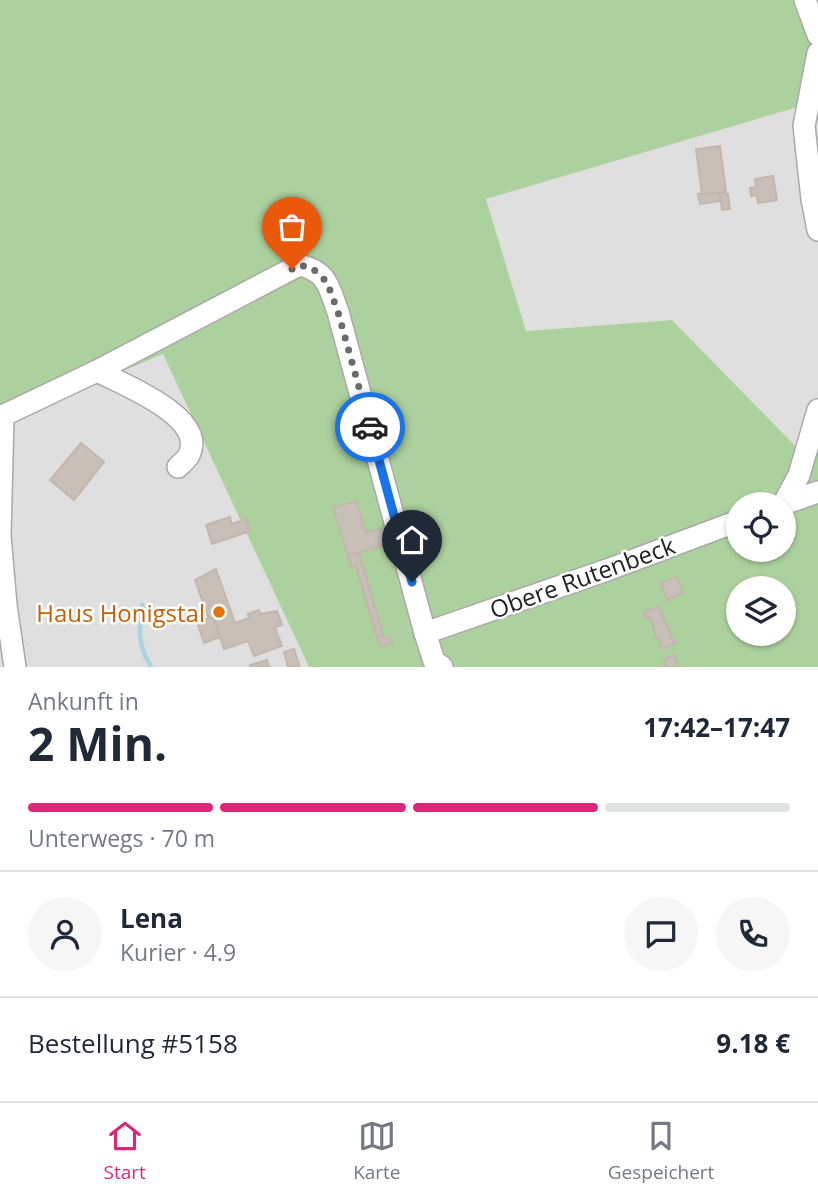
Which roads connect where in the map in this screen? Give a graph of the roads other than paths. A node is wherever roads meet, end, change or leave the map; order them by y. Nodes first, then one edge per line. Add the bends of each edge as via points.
1 (805, 0) edge
2 (818, 35) edge
3 (818, 53) edge
4 (818, 230) edge
5 (97, 370) junction
6 (818, 410) edge
7 (1, 416) edge
8 (178, 467) dead end
9 (790, 492) edge
10 (818, 492) edge
11 (796, 500) edge
12 (726, 525) edge
13 (425, 633) junction
14 (15, 667) edge
15 (442, 667) edge

1 - 2 street
3 - 4 street via 804,126
5 - 7 street
5 - 8 street via 180,417 191,438 190,454
5 - 13 street via 299,265 319,272 338,312
6 - 9 street
7 - 14 street via 0,536
10 - 11 street
12 - 13 street, Obere Rutenbeck
13 - 15 street via 434,661

